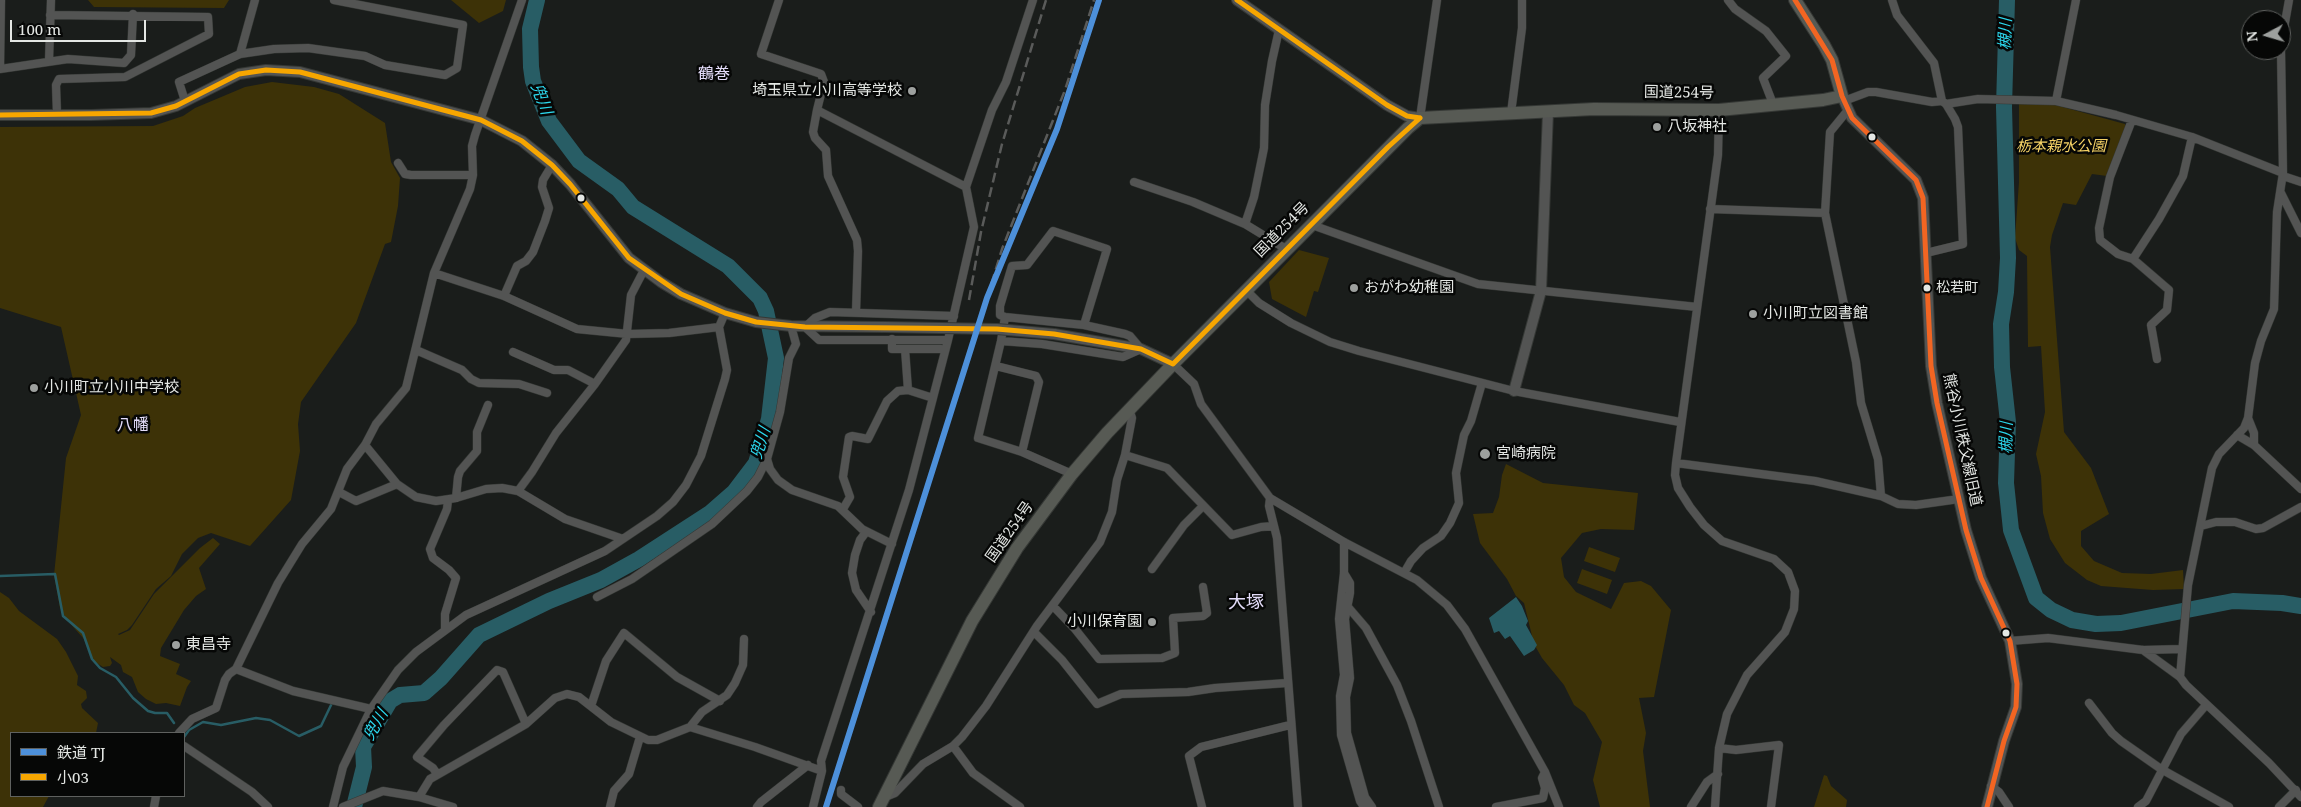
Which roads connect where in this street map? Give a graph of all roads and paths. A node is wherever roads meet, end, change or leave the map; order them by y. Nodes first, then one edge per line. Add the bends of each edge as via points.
1 (1, 0) edge
2 (51, 0) edge
3 (255, 0) edge
4 (334, 0) edge
5 (522, 0) edge
6 (779, 0) edge
7 (1033, 0) edge
8 (1237, 0) edge
9 (1437, 0) edge
10 (1522, 0) edge
11 (1728, 0) edge
12 (1795, 0) edge
13 (1892, 0) edge
14 (2076, 0) edge
15 (133, 14) junction
16 (50, 15) junction
17 (1279, 30) junction
18 (240, 54) junction
19 (2281, 60) edge
20 (49, 61) junction
21 (0, 69) edge
22 (185, 101) junction
23 (2056, 101) junction
24 (1845, 102) junction
25 (1944, 102) junction
26 (1773, 104) junction
27 (816, 110) junction
28 (1719, 110) junction
29 (1548, 112) junction
30 (1511, 113) junction
31 (57, 114) junction
32 (0, 115) edge
33 (1420, 118) junction
34 (481, 120) junction
35 (2132, 120) junction
36 (2192, 137) junction
37 (398, 162) dead end
38 (552, 165) junction
39 (2283, 174) junction
40 (473, 176) junction
41 (1134, 182) dead end
42 (2301, 182) edge
43 (966, 187) junction
44 (2281, 193) junction
45 (1710, 209) junction
46 (1825, 212) junction
47 (1245, 224) junction
48 (1312, 224) junction
49 (2301, 233) edge
50 (1286, 249) junction
51 (1926, 253) junction
52 (2132, 260) junction
53 (644, 270) junction
54 (434, 273) junction
55 (1246, 290) junction
56 (1541, 291) junction
57 (504, 296) junction
58 (1697, 307) junction
59 (856, 312) junction
60 (726, 314) junction
61 (896, 316) junction
62 (954, 316) junction
63 (1005, 317) junction
64 (1084, 325) junction
65 (791, 326) junction
66 (719, 327) junction
67 (805, 328) junction
68 (628, 334) junction
69 (894, 339) junction
70 (948, 340) junction
71 (1001, 341) junction
72 (905, 349) junction
73 (941, 349) dead end
74 (1141, 349) junction
75 (416, 350) junction
76 (513, 352) dead end
77 (2157, 359) dead end
78 (1173, 364) junction
79 (996, 366) junction
80 (1482, 383) junction
81 (595, 384) junction
82 (908, 390) junction
83 (1514, 391) junction
84 (546, 393) dead end
85 (932, 398) junction
86 (488, 405) dead end
87 (1129, 409) junction
88 (2248, 418) junction
89 (1680, 422) junction
90 (2237, 435) junction
91 (365, 445) junction
92 (2254, 445) junction
93 (1022, 452) junction
94 (1126, 455) junction
95 (768, 459) junction
96 (1676, 463) junction
97 (1072, 474) junction
98 (397, 484) junction
99 (2301, 489) edge
100 (518, 491) junction
101 (339, 492) junction
102 (1881, 496) junction
103 (1270, 498) junction
104 (452, 499) junction
105 (1959, 499) junction
106 (1203, 506) junction
107 (2301, 507) edge
108 (843, 510) junction
109 (1274, 526) junction
110 (2201, 526) junction
111 (866, 532) junction
112 (623, 539) junction
113 (1344, 542) junction
114 (892, 544) junction
115 (1152, 569) dead end
116 (1344, 573) junction
117 (1404, 573) junction
118 (1203, 587) dead end
119 (597, 597) dead end
120 (1054, 606) junction
121 (1348, 607) junction
122 (871, 612) junction
123 (446, 628) junction
124 (1034, 632) junction
125 (744, 639) dead end
126 (2010, 641) junction
127 (2182, 649) junction
128 (2143, 650) junction
129 (236, 669) junction
130 (2180, 677) junction
131 (1287, 683) junction
132 (720, 701) junction
133 (2089, 703) dead end
134 (2206, 705) junction
135 (591, 706) junction
136 (371, 709) junction
137 (526, 724) junction
138 (1290, 725) junction
139 (690, 727) junction
140 (180, 732) edge
141 (640, 737) junction
142 (953, 746) junction
143 (185, 747) edge
144 (1719, 748) junction
145 (808, 765) junction
146 (2161, 769) junction
147 (822, 771) junction
148 (1545, 772) junction
149 (437, 774) junction
150 (1718, 774) junction
151 (1991, 786) junction
152 (841, 790) dead end
153 (2299, 794) edge
154 (420, 798) junction
155 (881, 802) edge
156 (268, 807) edge
157 (333, 807) edge
158 (343, 807) edge
159 (419, 807) edge
160 (452, 807) edge
161 (610, 807) edge
162 (757, 807) edge
163 (813, 807) edge
164 (858, 807) edge
165 (1020, 807) edge
166 (1202, 807) edge
167 (1298, 807) edge
168 (1364, 807) edge
169 (1372, 807) edge
170 (1438, 807) edge
171 (1496, 807) edge
172 (1559, 807) edge
173 (1691, 807) edge
174 (1715, 807) edge
175 (1771, 807) edge
176 (1987, 807) edge
177 (2009, 807) edge
178 (2138, 807) edge
179 (2229, 807) edge
180 (2279, 807) edge

1 - 21 street
2 - 16 street
3 - 18 street
4 - 18 street via 463,24 457,68 445,75 385,65 364,56 308,48
5 - 34 street
6 - 27 street via 761,54 821,74 824,82
7 - 43 street
8 - 17 street
9 - 33 street
10 - 30 street via 1522,28
11 - 26 street via 1735,9 1766,31 1786,56 1764,78
12 - 24 highway via 1832,60
13 - 25 street via 1898,15 1934,63
14 - 23 street
15 - 16 street
15 - 20 street via 132,55 124,63 81,59
15 - 31 street via 208,17 209,34 125,77 59,79 56,85
16 - 20 street
17 - 33 street via 1386,105 1407,116
17 - 47 street via 1265,105 1264,148
18 - 22 street via 179,82
19 - 39 street
20 - 21 street
22 - 31 street via 151,113
22 - 34 street via 239,74 266,70 300,72
23 - 25 street via 1978,99
23 - 35 street
24 - 25 street via 1868,92
24 - 26 highway, 国道254号 via 1823,100
24 - 46 street via 1830,132
24 - 51 street, 熊谷小川秩父線旧道 via 1859,126 1916,180 1925,209
25 - 51 street via 1958,127 1963,244
26 - 28 highway, 国道254号
27 - 43 street
27 - 59 street via 813,132 826,150 828,176 857,240
28 - 29 highway, 国道254号 via 1637,108
28 - 45 street via 1719,140
29 - 30 highway, 国道254号
29 - 56 street
30 - 33 highway, 国道254号
31 - 32 street
33 - 48 highway, 国道254号
34 - 38 street via 522,141
34 - 40 street via 472,146
35 - 36 street
35 - 52 street via 2110,177 2099,228 2100,240
36 - 39 street
36 - 52 street via 2183,176
37 - 40 street via 405,174
38 - 53 street via 613,240
38 - 57 street via 542,187 549,208 546,221 534,252 517,266
39 - 42 street
39 - 44 street
40 - 54 street
41 - 47 street
43 - 62 street via 974,227
44 - 49 street
44 - 88 street via 2277,212 2274,309 2255,363
45 - 46 street
45 - 58 street
46 - 102 street via 1856,362 1861,403 1878,459
47 - 50 street
48 - 50 highway, 国道254号
48 - 56 street via 1478,284
50 - 55 highway, 国道254号
51 - 105 street, 熊谷小川秩父線旧道 via 1931,366
52 - 77 street via 2169,290 2167,310 2151,325
53 - 60 street via 681,294
53 - 68 street via 631,295
54 - 57 street
54 - 75 street
55 - 78 highway, 国道254号
55 - 80 street via 1259,303 1291,323 1330,342
56 - 58 street
56 - 83 street
57 - 68 street via 577,329
58 - 89 street
59 - 61 street
59 - 67 street via 824,313
60 - 65 street
60 - 66 street
61 - 62 street
61 - 69 street
62 - 70 street
63 - 64 street
63 - 64 street via 1000,315 1000,306 1012,266 1027,265 1053,231 1107,249
63 - 71 street
64 - 74 street via 1130,336
65 - 67 street
65 - 95 street via 796,344 789,358
66 - 68 street
66 - 112 street via 727,370 701,456 673,502
67 - 69 street via 820,340
67 - 74 street, bridge via 997,329 1054,334
68 - 81 street
69 - 70 street
69 - 72 street via 892,349
70 - 85 street
71 - 74 street via 1123,356
71 - 79 street
72 - 73 street
72 - 82 street
74 - 78 street
75 - 84 street via 462,370 479,383 519,384
75 - 91 street via 406,388 376,424
76 - 81 street via 559,371 568,370
78 - 87 highway, 国道254号
78 - 103 street via 1194,384 1201,404
79 - 93 street via 1036,376 1039,382
79 - 93 street via 978,438
80 - 83 street
80 - 117 street via 1464,435 1456,473 1459,502 1441,536 1411,561
81 - 100 street via 556,433
82 - 85 street
82 - 108 street via 898,391 887,401 868,439 849,437 843,477 850,496
83 - 89 street
85 - 114 street
86 - 104 street via 477,432 477,451 460,471
87 - 94 street via 1132,418
87 - 97 highway, 国道254号
88 - 90 street
88 - 92 street via 2254,433
89 - 96 street
90 - 92 street
90 - 110 street via 2219,454 2212,468
91 - 98 street
91 - 101 street via 347,469
92 - 99 street
93 - 97 street
94 - 106 street via 1167,468
94 - 120 street via 1117,480 1112,512 1100,542
95 - 108 street via 772,473 784,485
95 - 119 street via 747,491 712,524 639,575
96 - 102 street via 1788,477
96 - 144 street via 1678,488 1704,525 1722,541 1774,559 1788,572 1795,591 1794,607 1785,632 1747,675 1727,714
97 - 155 highway, 国道254号 via 1022,540 987,596 939,683
98 - 101 street via 356,501
98 - 104 street via 422,500
100 - 104 street via 486,489
100 - 112 street via 565,519
101 - 129 street via 331,509 302,544 278,583
102 - 105 street via 1898,504 1916,505
103 - 109 street
103 - 113 street
104 - 123 street via 430,549 433,558 456,578 445,614
105 - 126 street, 熊谷小川秩父線旧道 via 1981,578
106 - 109 street via 1232,534
106 - 115 street via 1184,525
107 - 110 street via 2263,528 2234,522
108 - 111 street
109 - 131 street
110 - 127 street via 2188,585
111 - 114 street
111 - 122 street via 860,540 852,573 856,590
112 - 123 street via 576,566 483,606
113 - 116 street
113 - 117 street
114 - 122 street
116 - 121 street via 1350,583
116 - 168 street via 1339,619 1344,675 1340,696 1341,735
117 - 148 street via 1447,605 1465,629
118 - 120 street via 1207,613 1173,618 1175,653 1162,658 1099,659
120 - 124 street
121 - 169 street via 1345,619 1350,678 1346,697 1347,734 1365,798
121 - 170 street via 1366,628 1397,685
122 - 147 street via 822,761
123 - 136 street via 404,664
124 - 131 street via 1062,660 1097,704 1121,694
124 - 142 street via 986,706
125 - 132 street via 743,666 727,696
126 - 128 street via 2048,638
126 - 151 street, 熊谷小川秩父線旧道 via 2018,698
127 - 128 street
127 - 130 street
128 - 130 street
129 - 136 street via 293,691
129 - 140 street via 225,680 216,708 192,719
130 - 134 street
131 - 138 street
132 - 135 street via 677,677 624,633 606,661
132 - 139 street via 702,712
133 - 146 street via 2112,733
134 - 146 street via 2182,734
134 - 153 street
135 - 137 street via 579,697 567,694 555,698
135 - 141 street via 611,722
136 - 157 street via 343,767
137 - 149 street
137 - 149 street via 503,672 497,670 417,757
138 - 166 street via 1201,747 1189,756
138 - 167 street
139 - 141 street via 656,740
139 - 145 street
141 - 161 street via 629,774 614,791
142 - 155 street via 923,764
142 - 165 street via 973,773
143 - 156 street via 252,792
144 - 150 street
144 - 175 street via 1736,750 1779,746
145 - 147 street
145 - 162 street
146 - 178 street via 2146,801
146 - 179 street
147 - 163 street
148 - 171 street via 1542,778 1543,798
148 - 172 street
149 - 154 street via 425,784
150 - 173 street via 1707,782
150 - 174 street
151 - 176 street, 熊谷小川秩父線旧道
151 - 177 street
152 - 164 street via 841,794
153 - 180 street
154 - 158 street via 390,791 376,793
154 - 159 street
154 - 160 street

